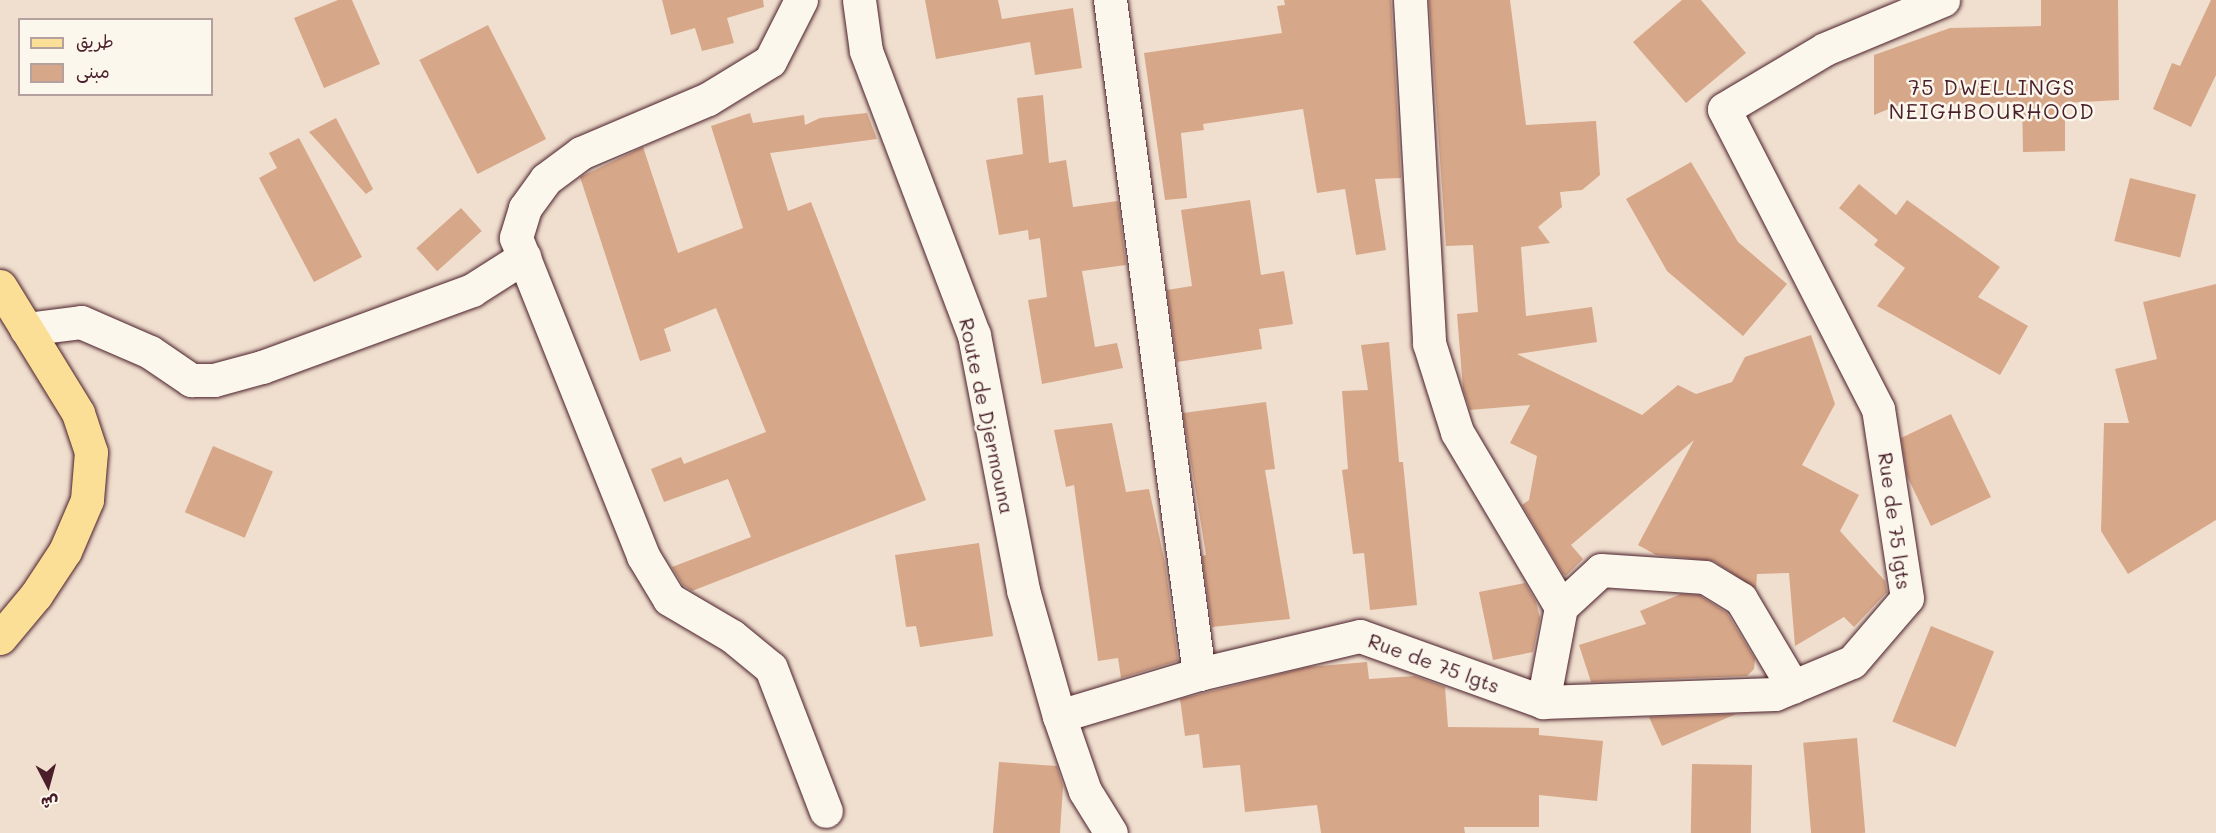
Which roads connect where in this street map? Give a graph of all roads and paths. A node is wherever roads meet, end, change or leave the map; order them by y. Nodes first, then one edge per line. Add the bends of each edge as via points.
1 (801, 0) edge
2 (859, 0) edge
3 (1110, 0) edge
4 (1410, 0) edge
5 (1943, 0) edge
6 (524, 257) junction
7 (0, 286) edge
8 (26, 329) junction
9 (1561, 607) junction
10 (0, 638) edge
11 (1199, 674) junction
12 (1793, 687) junction
13 (1544, 702) junction
14 (1059, 716) junction
15 (826, 811) dead end
16 (1111, 833) edge

1 - 6 street via 770,62 708,99 581,153 546,179 525,208 516,238
2 - 14 street, Route de Djermouna via 866,51 974,335 1023,590
3 - 11 street
4 - 9 street via 1429,343 1457,432
5 - 12 street, Rue de 75 lgts via 1825,49 1724,109 1878,409 1907,598 1852,662
6 - 8 street via 472,290 262,367 214,380 191,380 150,352 81,322
6 - 15 street via 643,556 669,599 732,636 771,669
7 - 8 main road
8 - 10 main road via 78,413 91,452 88,491 65,551 36,595
9 - 12 street via 1601,570 1705,577 1741,598
9 - 13 street
11 - 13 street, Rue de 75 lgts via 1360,636
11 - 14 street, Rue de 75 lgts
12 - 13 street, Rue de 75 lgts via 1775,694
14 - 16 street, Route de Djermouna via 1085,791

